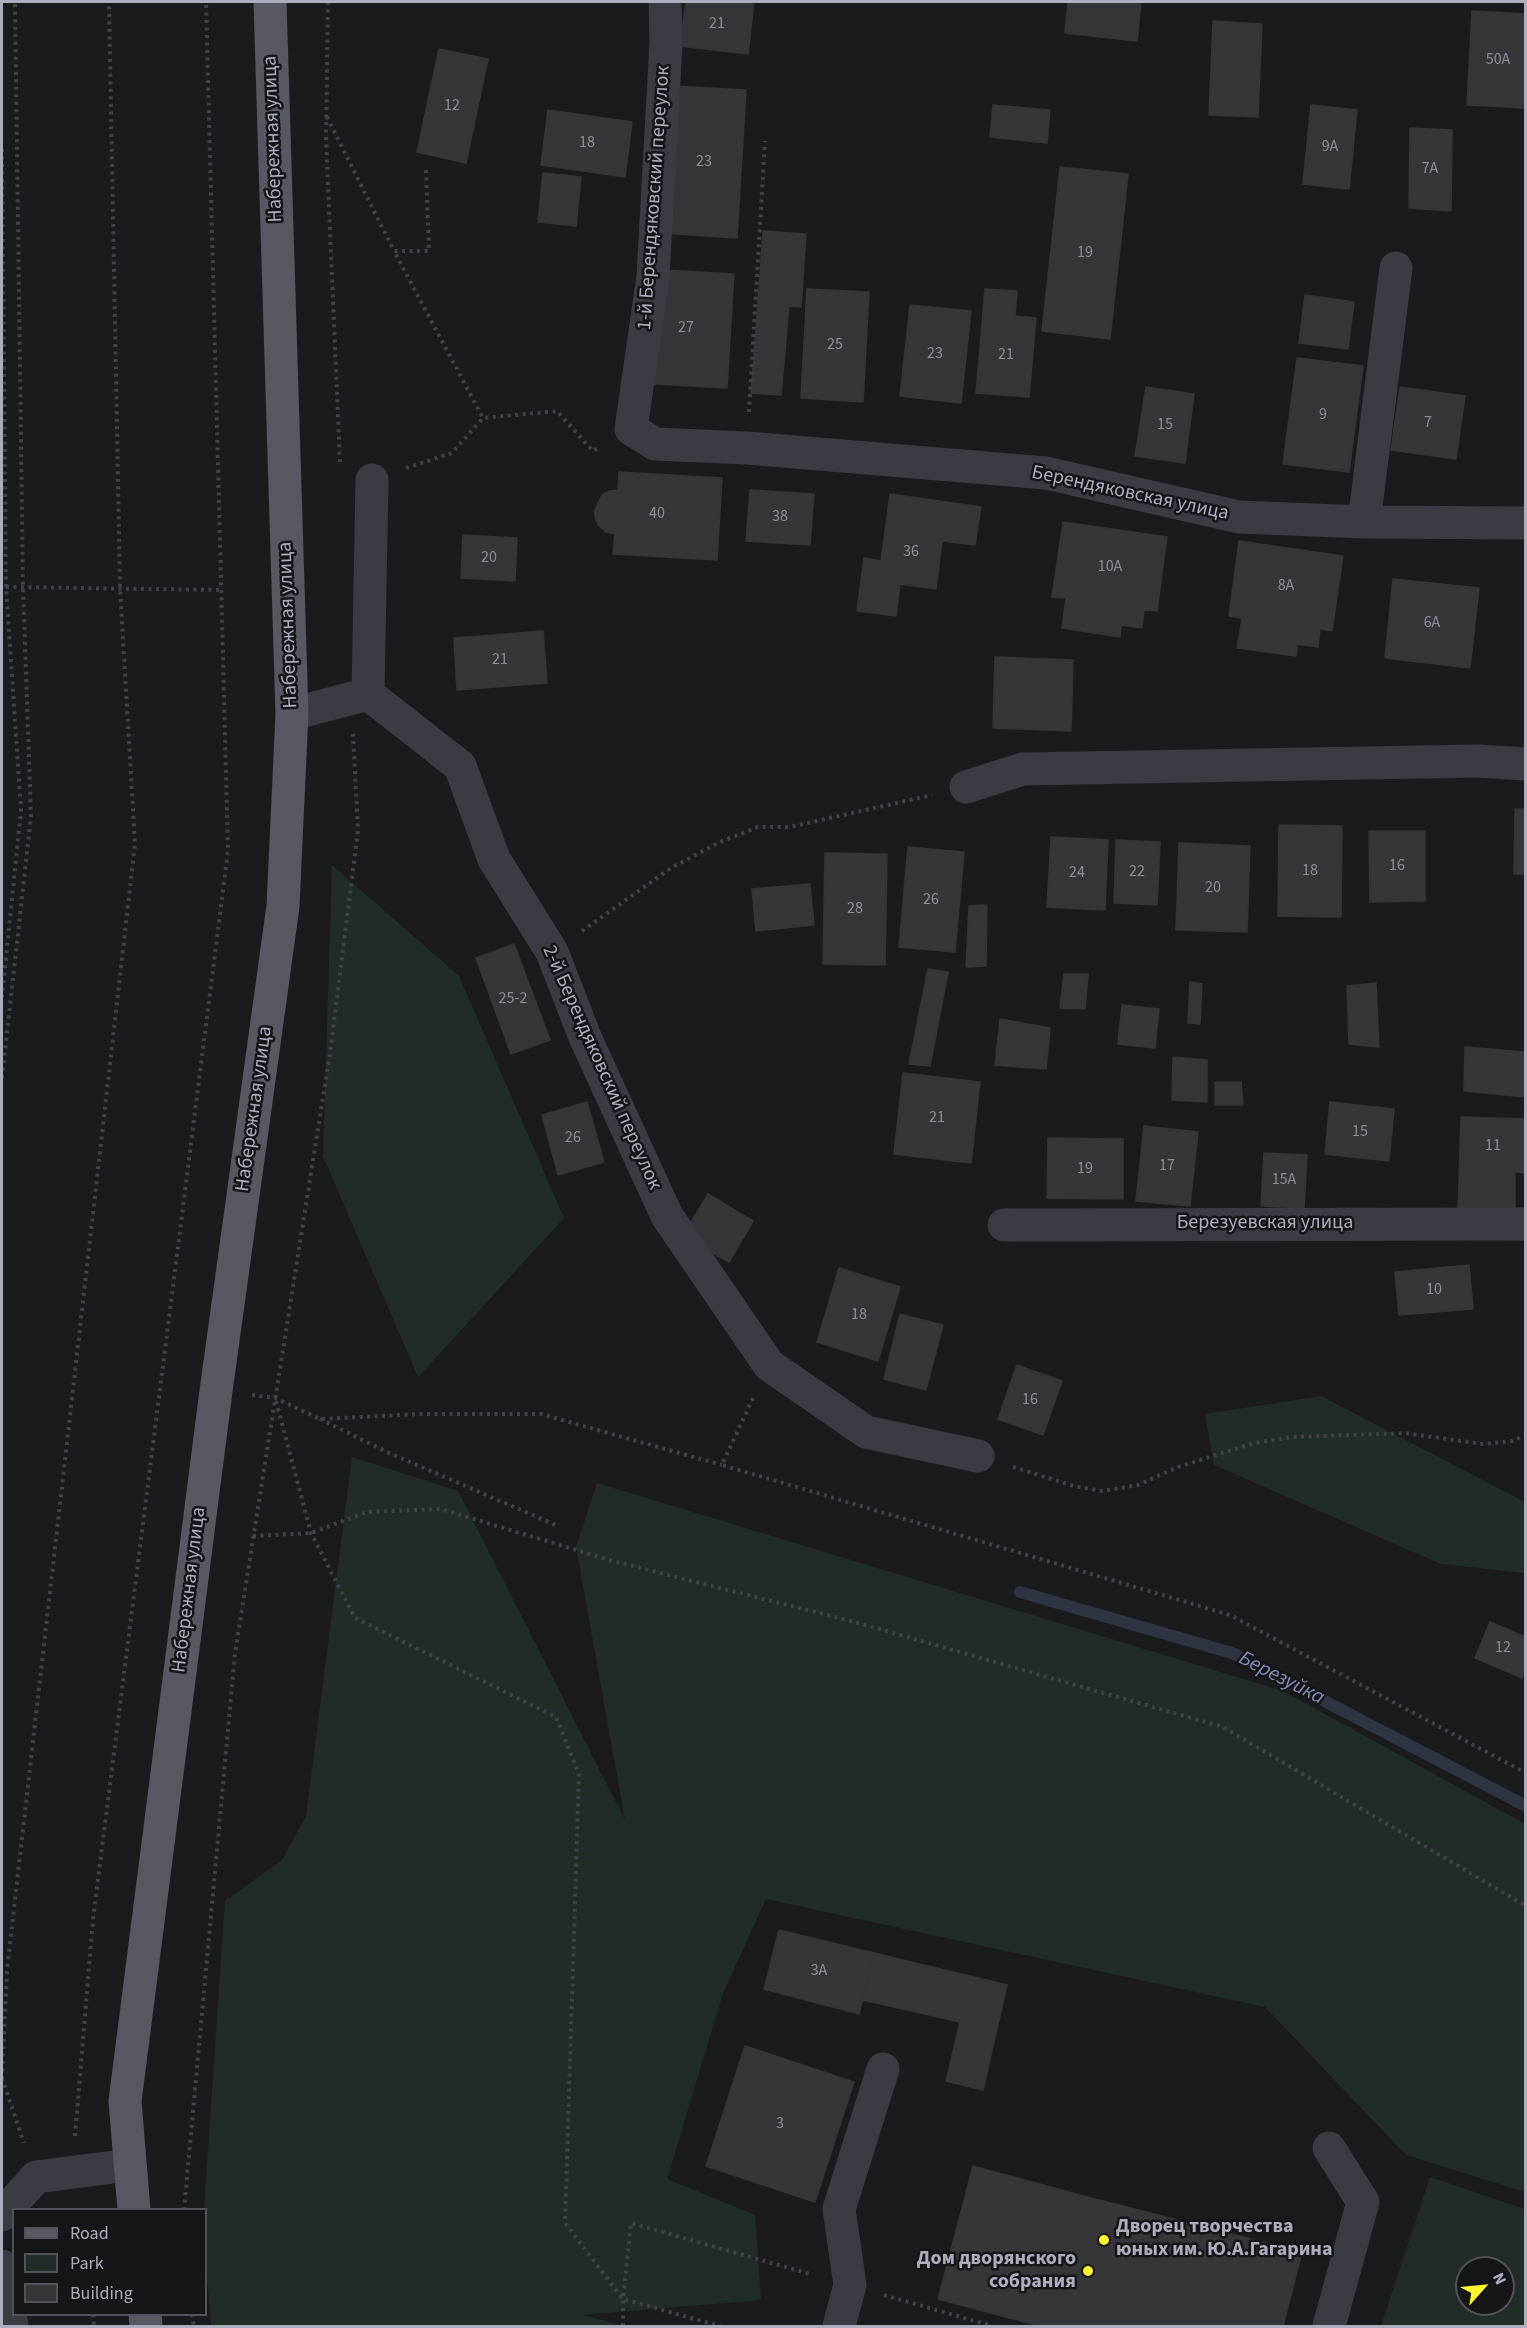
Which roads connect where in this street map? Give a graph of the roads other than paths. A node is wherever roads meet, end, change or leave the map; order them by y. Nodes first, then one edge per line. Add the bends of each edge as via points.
1 (270, 2) edge
2 (665, 2) edge
3 (1396, 268) dead end
4 (631, 429) joint
5 (372, 480) road end
6 (1364, 522) junction
7 (1526, 523) edge
8 (368, 694) junction
9 (292, 714) junction
10 (1526, 764) edge
11 (966, 787) road end
12 (1526, 1224) edge
13 (1004, 1225) dead end
14 (978, 1456) road end
15 (883, 2069) dead end
16 (1329, 2148) dead end
17 (129, 2165) junction
18 (134, 2208) edge
19 (2, 2215) edge
20 (2, 2266) edge
21 (12, 2326) edge
22 (839, 2326) edge
23 (1329, 2326) edge

1 - 9 main road, Набережная улица
2 - 4 street, 1-й Берендяковский переулок via 653,276
3 - 6 street
4 - 6 street, Берендяковская улица via 655,444 1046,473 1239,517
5 - 8 street
6 - 7 street, Берендяковская улица
8 - 9 street
8 - 14 street, 2-й Берендяковский переулок via 460,766 494,860 552,952 585,1036 667,1216 769,1365 866,1432
9 - 17 main road, Набережная улица via 283,906 125,2101
10 - 11 street via 1478,761 1023,769
12 - 13 street, Березуевская улица
15 - 22 street via 839,2209 850,2285
16 - 23 street via 1363,2202
17 - 18 main road, Набережная улица
17 - 19 street via 36,2177
20 - 21 street

